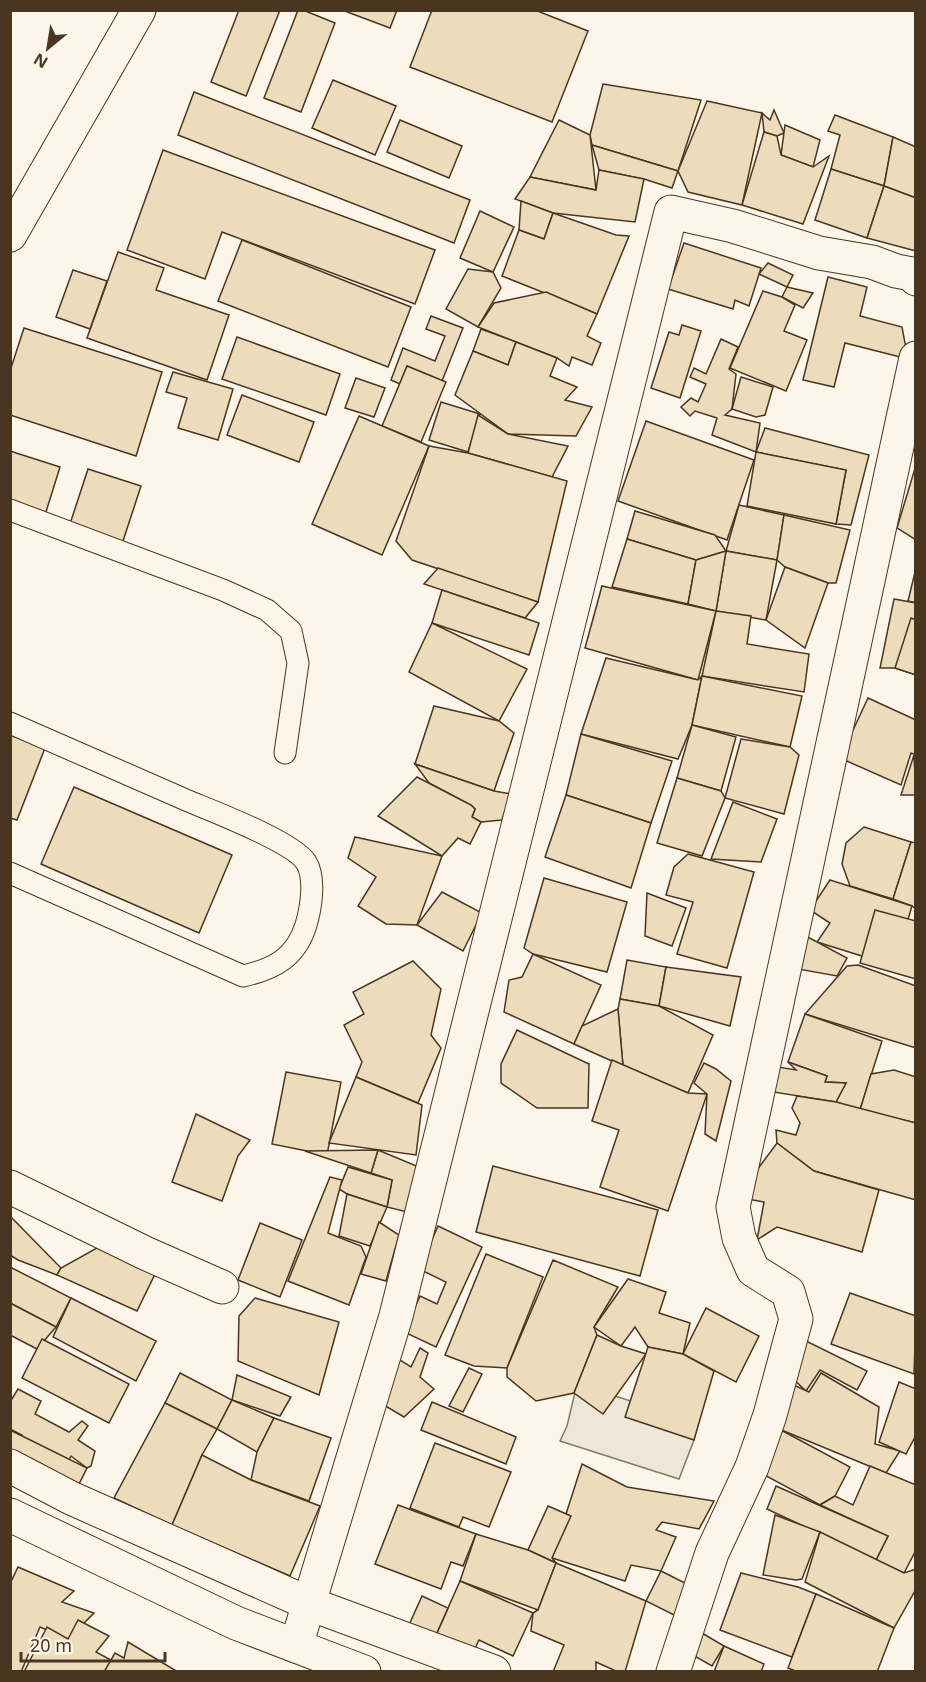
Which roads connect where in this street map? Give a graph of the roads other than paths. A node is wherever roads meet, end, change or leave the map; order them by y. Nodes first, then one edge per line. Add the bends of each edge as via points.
1 (139, 10) edge
2 (10, 235) edge
3 (915, 279) edge
4 (915, 358) edge
5 (10, 510) edge
6 (10, 723) edge
7 (285, 753) dead end
8 (10, 873) edge
9 (10, 1187) edge
10 (222, 1287) dead end
11 (10, 1466) edge
12 (63, 1494) junction
13 (10, 1515) edge
14 (45, 1533) junction
15 (310, 1604) junction
16 (296, 1646) junction
17 (364, 1671) edge
18 (494, 1671) edge
19 (673, 1671) edge

1 - 2 street
3 - 15 street via 912,274 872,262 819,253 733,226 671,212 396,1316
4 - 19 street via 733,1207 739,1238 753,1270 788,1292 796,1319 752,1467 712,1553
5 - 7 lane via 223,590 267,610 291,631 298,663
6 - 8 lane via 291,848 307,863 312,885 310,914 291,954 265,971 243,976
9 - 10 street
11 - 12 street
12 - 14 street
12 - 15 street
13 - 14 street
14 - 16 street via 236,1623
15 - 16 street
15 - 18 street
16 - 17 street

